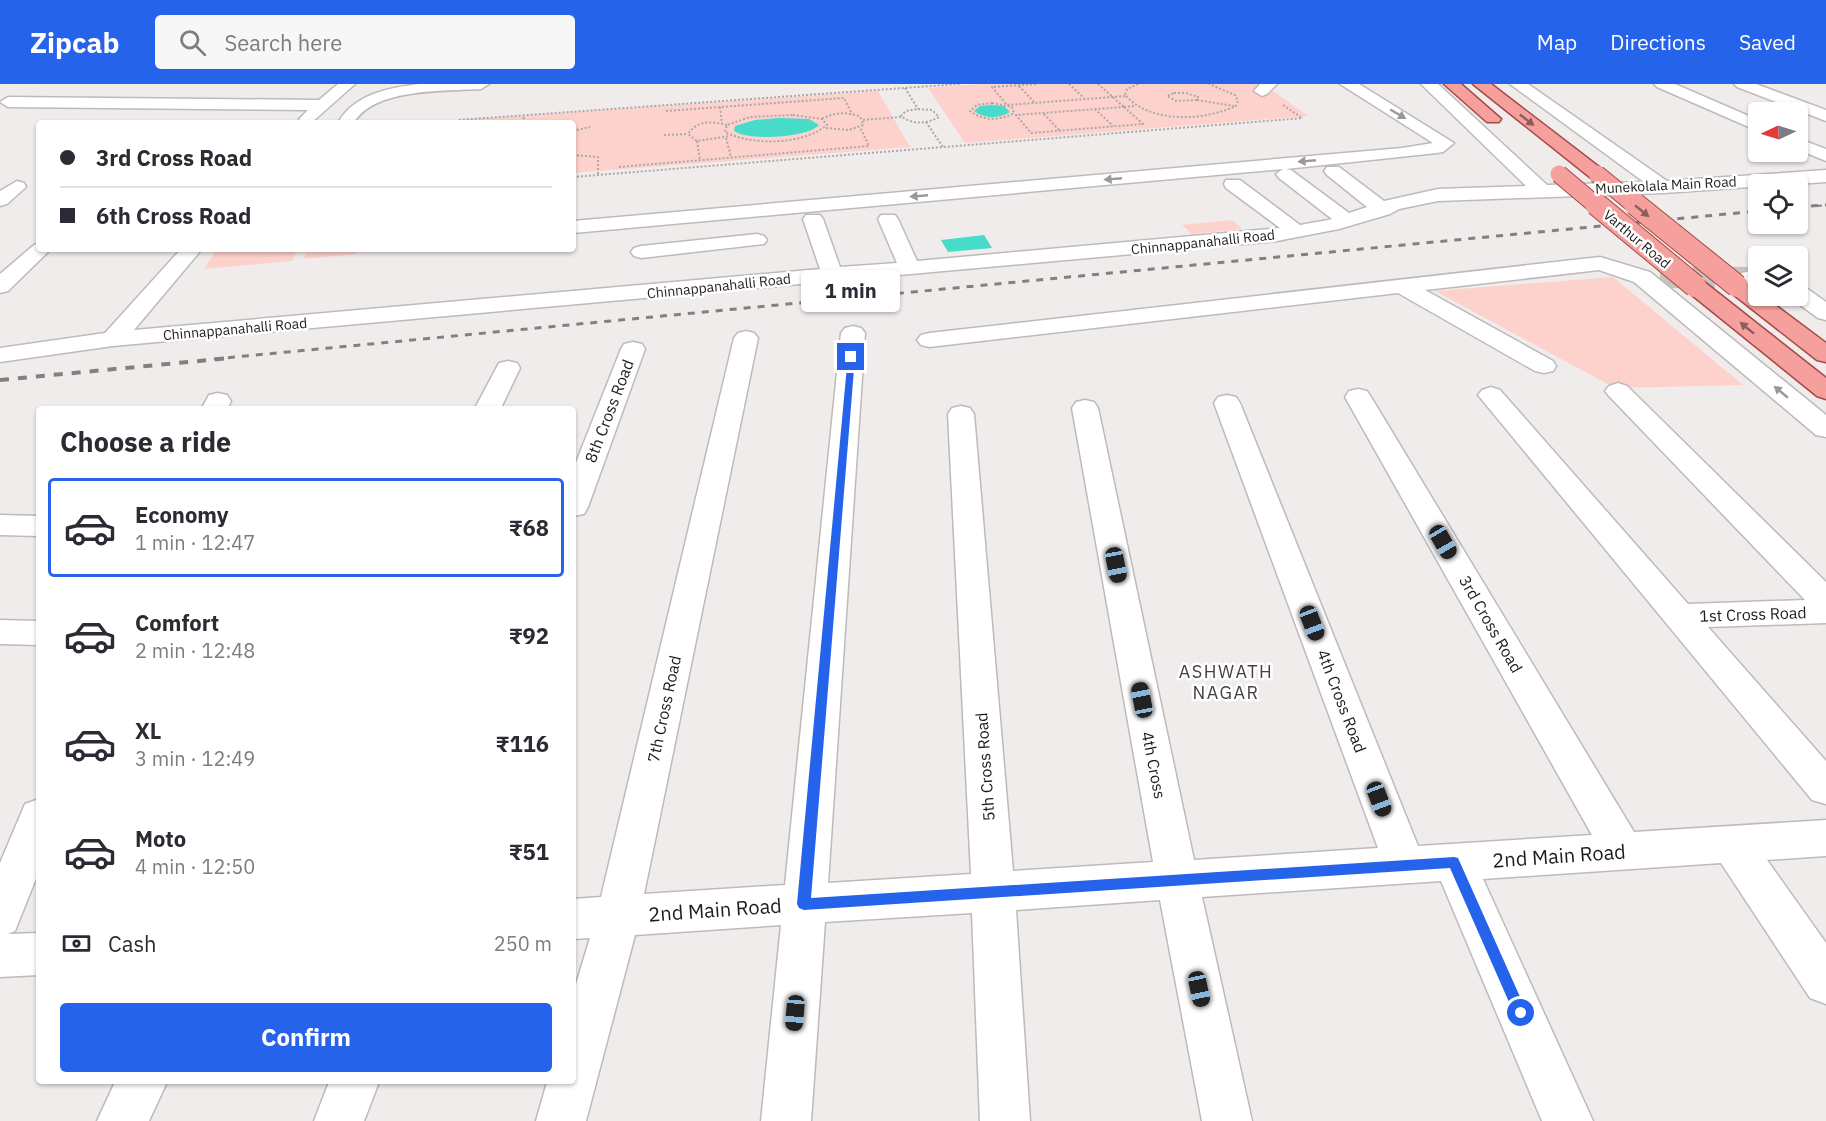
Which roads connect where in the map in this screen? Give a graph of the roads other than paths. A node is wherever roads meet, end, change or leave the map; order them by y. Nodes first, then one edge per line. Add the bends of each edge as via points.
1 (347, 84) edge
2 (481, 84) edge
3 (1348, 84) edge
4 (1429, 84) edge
5 (1452, 84) edge
6 (1481, 84) edge
7 (1518, 84) edge
8 (1662, 84) edge
9 (1742, 84) edge
10 (32, 88) dead end
11 (4, 105) edge
12 (323, 105) junction
13 (1826, 116) edge
14 (307, 120) edge
15 (348, 120) edge
16 (1748, 122) edge
17 (1506, 129) dead end
18 (1808, 149) edge
19 (1826, 156) edge
20 (1333, 171) dead end
21 (1555, 171) dead end
22 (1411, 173) dead end
23 (1285, 174) dead end
24 (1826, 176) edge
25 (1233, 184) dead end
26 (17, 187) dead end
27 (1664, 187) junction
28 (1542, 191) junction
29 (1438, 195) junction
30 (0, 200) edge
31 (1383, 210) junction
32 (813, 219) dead end
33 (888, 219) dead end
34 (1346, 220) junction
35 (576, 227) edge
36 (1076, 232) dead end
37 (1297, 232) junction
38 (38, 252) edge
39 (189, 252) edge
40 (1093, 253) junction
41 (909, 266) junction
42 (832, 274) junction
43 (1748, 281) edge
44 (756, 283) junction
45 (0, 286) edge
46 (1402, 286) junction
47 (638, 294) junction
48 (1808, 300) edge
49 (1774, 306) tunnel mouth
50 (1826, 313) edge
51 (853, 333) dead end
52 (746, 338) dead end
53 (113, 339) junction
54 (929, 340) dead end
55 (633, 349) dead end
56 (0, 355) edge
57 (1826, 355) edge
58 (1544, 366) dead end
59 (508, 368) dead end
60 (1826, 391) edge
61 (1618, 392) dead end
62 (1491, 395) dead end
63 (1358, 397) dead end
64 (1227, 403) dead end
65 (489, 406) edge
66 (1085, 408) dead end
67 (961, 414) dead end
68 (1826, 429) edge
69 (576, 499) edge
70 (0, 525) edge
71 (36, 526) edge
72 (1826, 602) edge
73 (1826, 611) edge
74 (1679, 616) junction
75 (0, 632) edge
76 (36, 633) edge
77 (1826, 788) edge
78 (36, 824) edge
79 (1826, 838) edge
80 (1732, 844) junction
81 (1623, 852) junction
82 (1454, 862) junction
83 (1405, 865) junction
84 (1176, 880) junction
85 (993, 892) junction
86 (804, 904) junction
87 (618, 916) junction
88 (0, 917) edge
89 (576, 919) edge
90 (1826, 982) edge
91 (576, 1066) edge
92 (141, 1084) edge
93 (353, 1084) edge
94 (571, 1084) edge
95 (122, 1121) edge
96 (339, 1121) edge
97 (561, 1121) edge
98 (786, 1121) edge
99 (1005, 1121) edge
100 (1227, 1121) edge
101 (1568, 1121) edge

1 - 12 street
2 - 15 street via 372,99 354,110
3 -> 35 street via 1445,143 1437,148 1402,153
4 - 28 street
5 - 17 main road
6 -> 43 main road, Varthur Road, bridge via 1597,174
7 - 27 street
8 - 16 street
9 - 13 street
10 - 11 street
11 - 12 street
12 - 14 street
18 - 19 street
20 - 31 street
60 -> 21 main road, Varthur Road, bridge
22 - 29 street
23 - 34 street
24 - 27 street, Munekolala Main Road
25 - 37 street
26 - 30 street
27 - 28 street, Munekolala Main Road
28 - 29 street, Chinnappanahalli Road
29 - 31 street, Chinnappanahalli Road
31 - 34 street, Chinnappanahalli Road
32 - 42 street
33 - 41 street
34 - 37 street, Chinnappanahalli Road
36 - 40 street
37 - 40 street, Chinnappanahalli Road
38 - 45 street
39 - 53 street
40 - 41 street, Chinnappanahalli Road
41 - 42 street, Chinnappanahalli Road
42 - 44 street, Chinnappanahalli Road
44 - 47 street, Chinnappanahalli Road
44 - 47 street via 755,233 641,244
46 - 54 street
46 - 58 street
68 -> 46 street via 1651,277 1600,263
47 - 53 street, Chinnappanahalli Road
48 - 50 street
49 - 57 main road, Varthur Road
51 - 86 street
52 - 87 street, 7th Cross Road
53 - 56 street, Chinnappanahalli Road
55 - 69 street, 8th Cross Road
59 - 65 street
61 - 72 street
62 - 74 street
63 - 81 street, 3rd Cross Road
64 - 83 street, 4th Cross Road
66 - 84 street, 4th Cross
67 - 85 street, 5th Cross Road
70 - 71 street
73 - 74 street, 1st Cross Road
74 - 77 street
75 - 76 street
78 - 88 street
79 - 80 street, 2nd Main Road
80 - 81 street, 2nd Main Road
80 - 90 street
81 - 82 street, 2nd Main Road
82 - 83 street, 2nd Main Road
82 - 101 street
83 - 84 street, 2nd Main Road
84 - 85 street, 2nd Main Road
84 - 100 street, 4th Cross
85 - 86 street, 2nd Main Road
85 - 99 street, 5th Cross Road
86 - 87 street, 2nd Main Road
86 - 98 street
87 - 89 street, 2nd Main Road
87 - 91 street, 7th Cross Road
92 - 95 street
93 - 96 street
94 - 97 street

